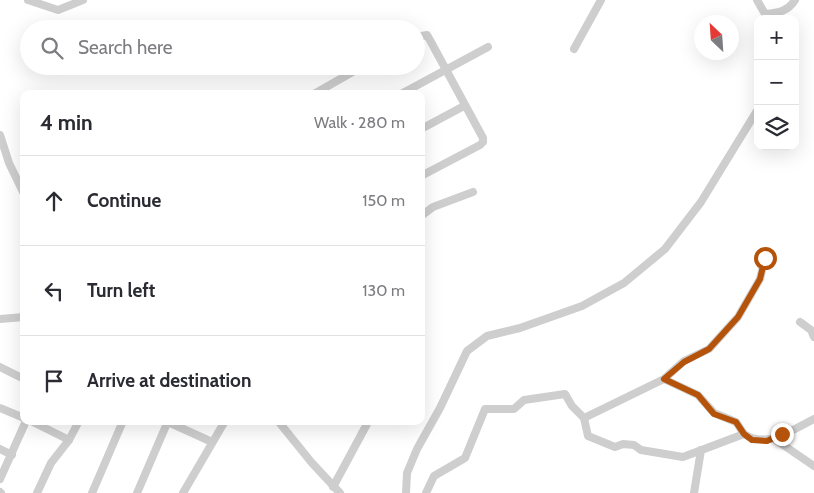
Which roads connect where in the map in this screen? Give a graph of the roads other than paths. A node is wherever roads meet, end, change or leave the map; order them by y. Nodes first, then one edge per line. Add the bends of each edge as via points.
1 (28, 0) edge
2 (84, 0) edge
3 (600, 0) edge
4 (757, 0) edge
5 (796, 0) edge
6 (765, 15) edge
7 (770, 15) edge
8 (425, 35) edge
9 (488, 47) dead end
10 (574, 49) dead end
11 (446, 70) junction
12 (349, 75) edge
13 (326, 90) edge
14 (408, 90) edge
15 (464, 106) junction
16 (754, 116) edge
17 (425, 128) edge
18 (0, 135) edge
19 (425, 174) edge
20 (20, 186) edge
21 (473, 192) dead end
22 (425, 213) edge
23 (765, 258) dead end
24 (20, 317) edge
25 (0, 319) edge
26 (800, 322) dead end
27 (814, 337) edge
28 (0, 368) edge
29 (20, 377) edge
30 (664, 379) junction
31 (0, 408) edge
32 (20, 416) edge
33 (584, 418) junction
34 (814, 419) edge
35 (24, 425) edge
36 (39, 425) edge
37 (77, 425) edge
38 (121, 425) edge
39 (167, 425) edge
40 (175, 425) edge
41 (223, 425) edge
42 (282, 425) edge
43 (366, 425) edge
44 (744, 434) junction
45 (773, 438) junction
46 (68, 440) junction
47 (212, 442) junction
48 (0, 449) edge
49 (701, 450) junction
50 (12, 455) junction
51 (814, 466) edge
52 (0, 479) edge
53 (333, 487) junction
54 (39, 492) edge
55 (92, 493) edge
56 (137, 493) edge
57 (183, 493) edge
58 (340, 493) edge
59 (406, 493) edge
60 (426, 493) edge
61 (694, 493) edge

1 - 2 street via 58,10
3 - 10 street
4 - 6 street
5 - 7 street via 790,8
8 - 11 street
9 - 11 street
11 - 14 street
11 - 15 street
12 - 13 street
15 - 17 street
15 - 19 street via 483,142
16 - 59 street via 701,202 665,250 624,283 582,306 487,336 467,351 417,449 407,473
18 - 20 street
21 - 22 street
23 - 30 street via 760,279 738,317 709,349 684,362
24 - 25 street
26 - 27 street via 811,330
28 - 29 street
30 - 33 street
30 - 44 street via 698,395 714,414 736,422
31 - 32 street
33 - 49 street via 588,436 615,447 634,444 641,450 683,457
33 - 60 street via 565,394 524,400 514,409 485,409 464,458 434,476
34 - 45 street
35 - 50 street
36 - 46 street
37 - 46 street
38 - 55 street
39 - 56 street
40 - 47 street
41 - 47 street
42 - 53 street
43 - 53 street
44 - 45 street via 752,440
44 - 49 street
45 - 51 street
46 - 54 street via 51,463
47 - 57 street
48 - 50 street
49 - 61 street
50 - 52 street
53 - 58 street

